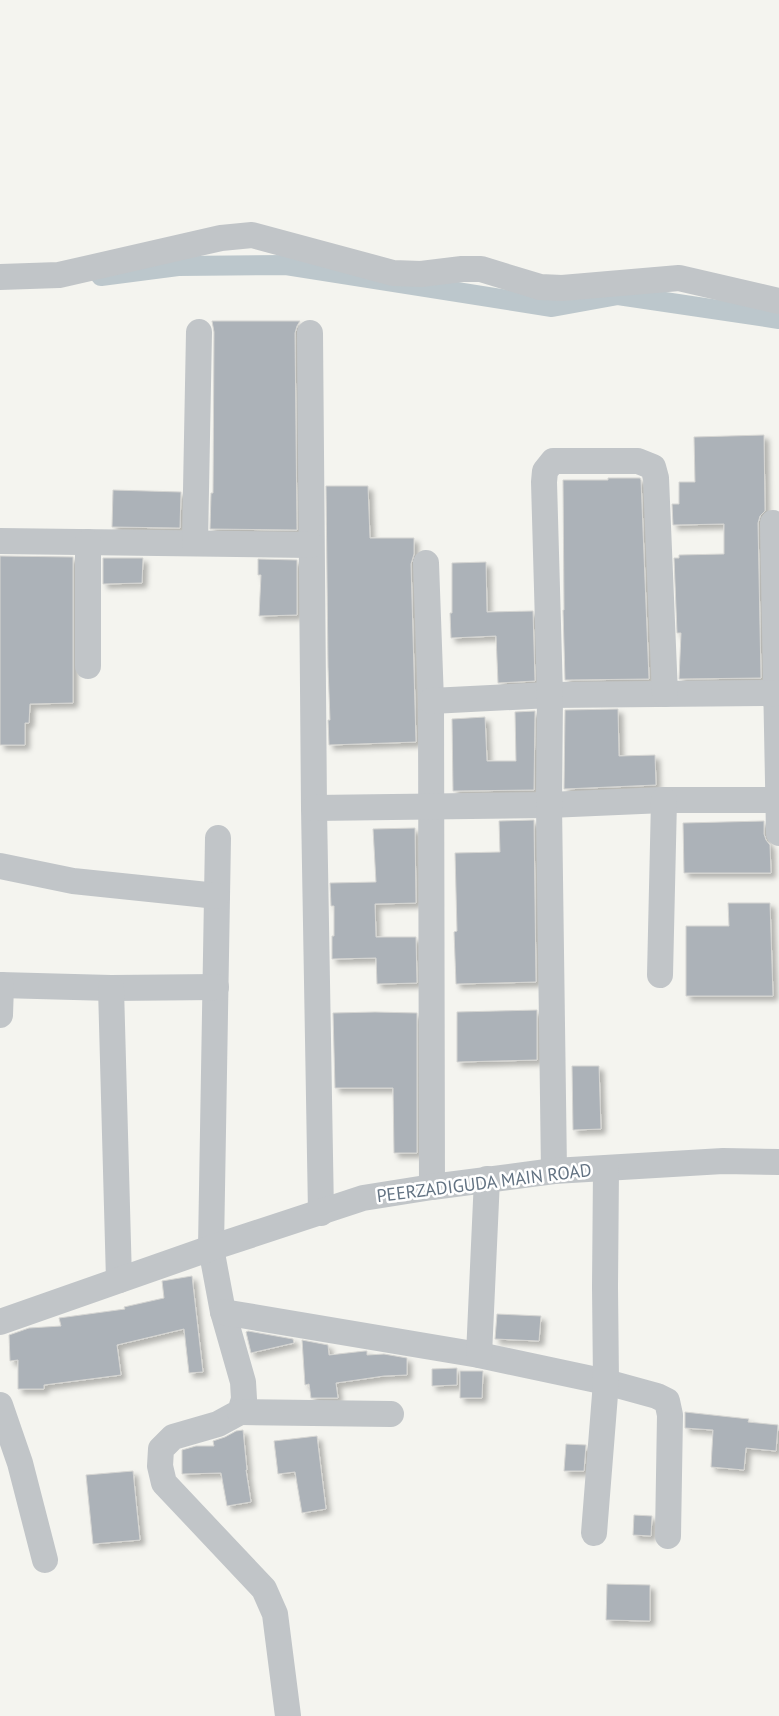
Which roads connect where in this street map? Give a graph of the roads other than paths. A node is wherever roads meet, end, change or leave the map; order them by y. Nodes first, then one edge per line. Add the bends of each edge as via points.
1 (0, 278) edge
2 (779, 301) edge
3 (199, 332) dead end
4 (310, 333) dead end
5 (773, 523) dead end
6 (0, 541) edge
7 (88, 542) junction
8 (194, 543) junction
9 (311, 545) junction
10 (426, 563) dead end
11 (88, 666) dead end
12 (777, 693) junction
13 (665, 694) junction
14 (550, 695) junction
15 (431, 701) junction
16 (664, 800) junction
17 (779, 800) edge
18 (549, 805) junction
19 (431, 806) junction
20 (314, 808) junction
21 (779, 833) edge
22 (218, 838) dead end
23 (0, 866) edge
24 (217, 896) junction
25 (660, 975) dead end
26 (1, 985) edge
27 (216, 987) junction
28 (110, 988) junction
29 (0, 1015) edge
30 (779, 1162) edge
31 (606, 1169) junction
32 (554, 1171) junction
33 (488, 1179) junction
34 (432, 1187) junction
35 (321, 1213) junction
36 (211, 1248) junction
37 (119, 1280) junction
38 (223, 1312) junction
39 (0, 1322) edge
40 (479, 1354) junction
41 (606, 1382) junction
42 (0, 1405) edge
43 (240, 1412) junction
44 (391, 1414) dead end
45 (594, 1533) dead end
46 (668, 1536) dead end
47 (46, 1560) dead end
48 (288, 1716) edge

1 - 2 street via 59,275 221,238 252,235 393,273 481,269 540,287 562,288 679,278
3 - 8 street
4 - 9 street
5 - 12 street
6 - 7 street
7 - 8 street
7 - 11 street
8 - 9 street
9 - 20 street
10 - 15 street
12 - 13 street
12 - 17 street
13 - 14 street
13 - 14 street via 653,467 638,461 553,461 545,471 544,482
14 - 15 street
14 - 18 street
15 - 19 street
16 - 17 street
16 - 18 street
16 - 25 street
17 - 21 street
18 - 19 street
18 - 32 street
19 - 20 street
19 - 34 street
20 - 35 street
22 - 24 street
23 - 24 street via 72,881
24 - 27 street
26 - 28 street
26 - 29 street
27 - 28 street
27 - 36 street
28 - 37 street
30 - 31 street, PEERZADIGUDA MAIN ROAD via 724,1161
31 - 32 street, PEERZADIGUDA MAIN ROAD
31 - 41 street
32 - 33 street, PEERZADIGUDA MAIN ROAD
33 - 34 street, PEERZADIGUDA MAIN ROAD
33 - 40 street
34 - 35 street, PEERZADIGUDA MAIN ROAD via 362,1198
35 - 36 street, PEERZADIGUDA MAIN ROAD
36 - 37 street, PEERZADIGUDA MAIN ROAD
36 - 38 street
37 - 39 street, PEERZADIGUDA MAIN ROAD
38 - 40 street
38 - 43 street via 244,1382
40 - 41 street
41 - 45 street
41 - 46 street via 667,1401 670,1415
42 - 47 street via 20,1462
43 - 44 street
43 - 48 street via 218,1424 173,1437 161,1449 160,1466 164,1483 264,1589 275,1614

